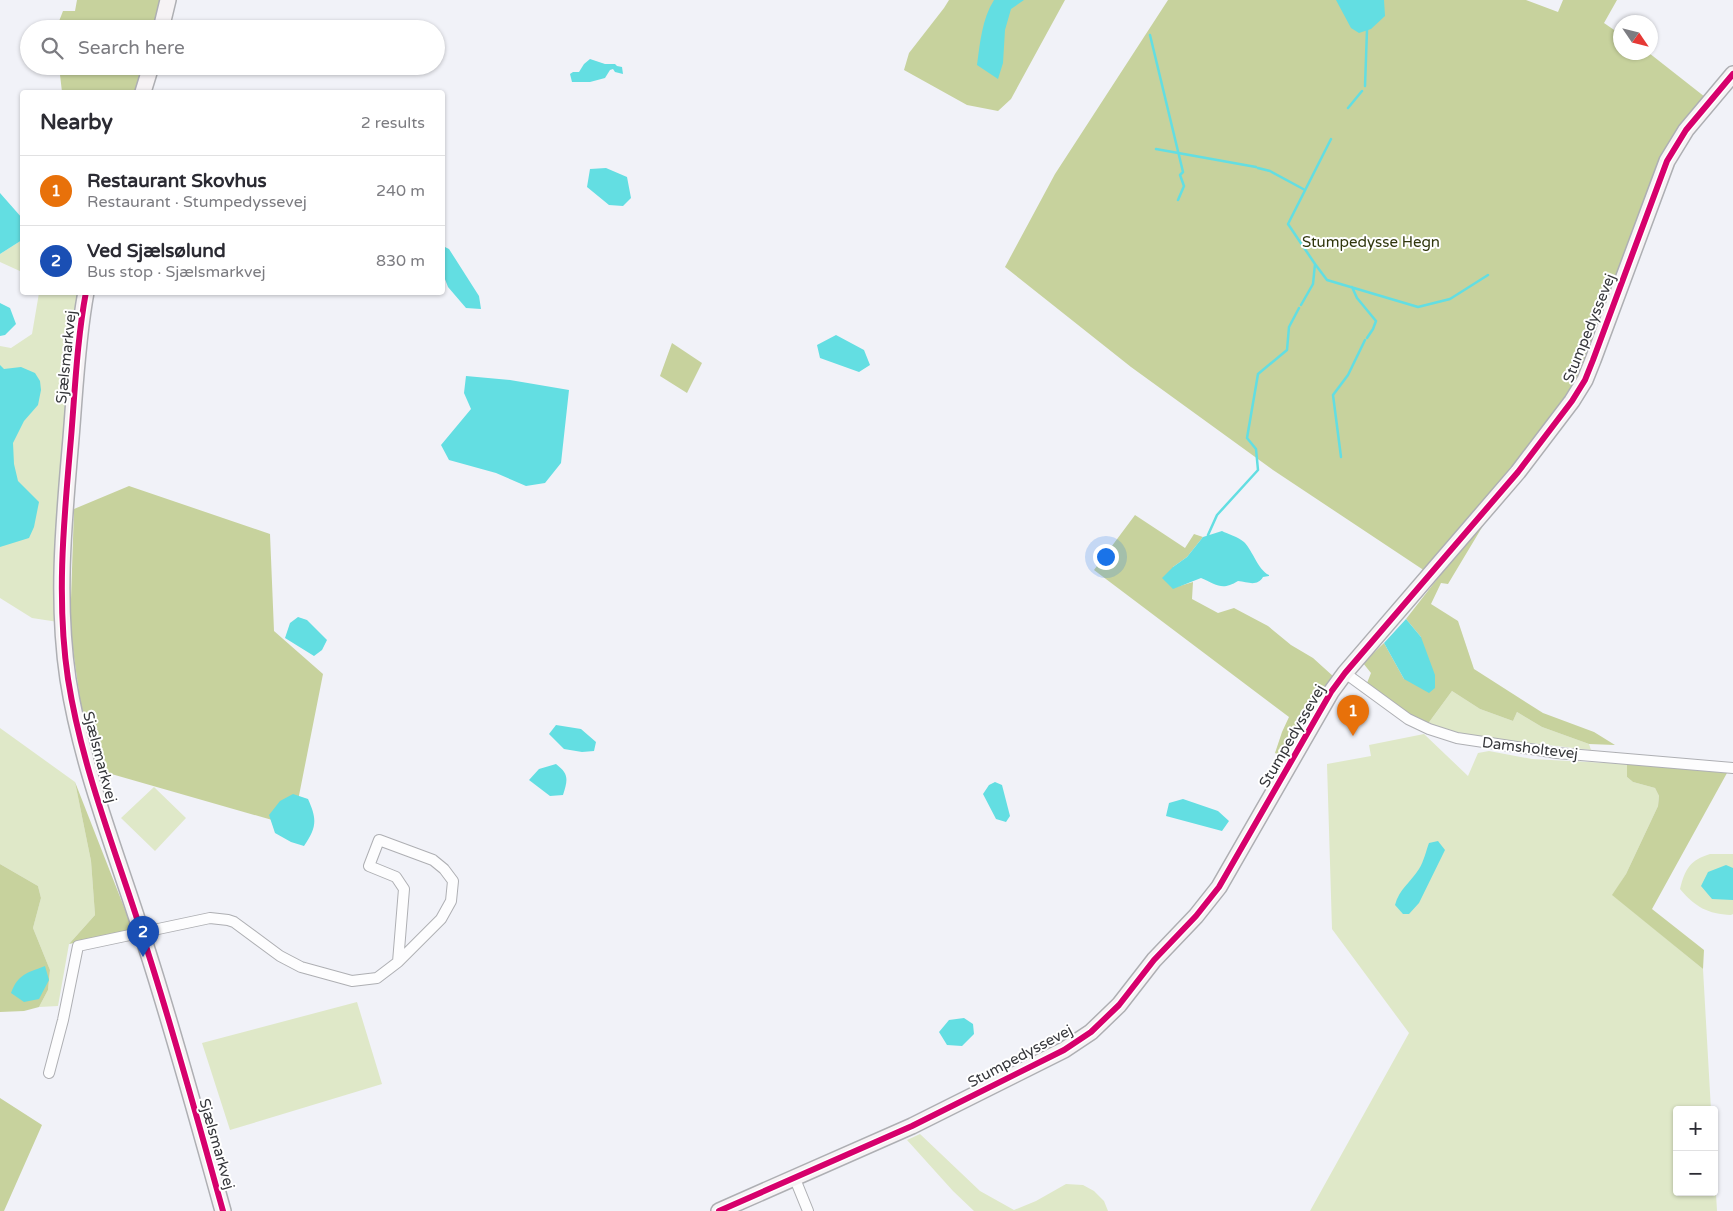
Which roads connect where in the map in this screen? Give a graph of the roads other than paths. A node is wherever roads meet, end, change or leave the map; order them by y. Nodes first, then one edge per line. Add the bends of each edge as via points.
1 (168, 0) edge
2 (163, 20) edge
3 (1733, 74) edge
4 (148, 75) edge
5 (144, 90) edge
6 (86, 295) edge
7 (1346, 673) junction
8 (1733, 768) edge
9 (142, 932) junction
10 (398, 962) junction
11 (49, 1073) dead end
12 (795, 1179) junction
13 (224, 1211) edge
14 (719, 1211) edge
15 (808, 1211) edge

1 - 2 street
3 - 7 street, Stumpedyssevej via 1686,130 1667,161 1587,373 1572,400 1518,472
4 - 5 street
6 - 9 street, Sjælsmarkvej via 63,542 63,631 68,678 90,781
7 - 8 street, Damsholtevej via 1408,720 1457,738 1557,753
7 - 12 street, Stumpedyssevej via 1321,708 1220,887 1154,960 1119,1005 1091,1032 1064,1050 912,1126
9 - 10 street via 210,918 228,920 301,967 352,981 377,978
9 - 11 street via 78,946
9 - 13 street, Sjælsmarkvej
10 - 10 street via 441,919 451,901 453,881 433,860 379,840 369,866 396,878 404,889
12 - 14 street, Stumpedyssevej
12 - 15 street

